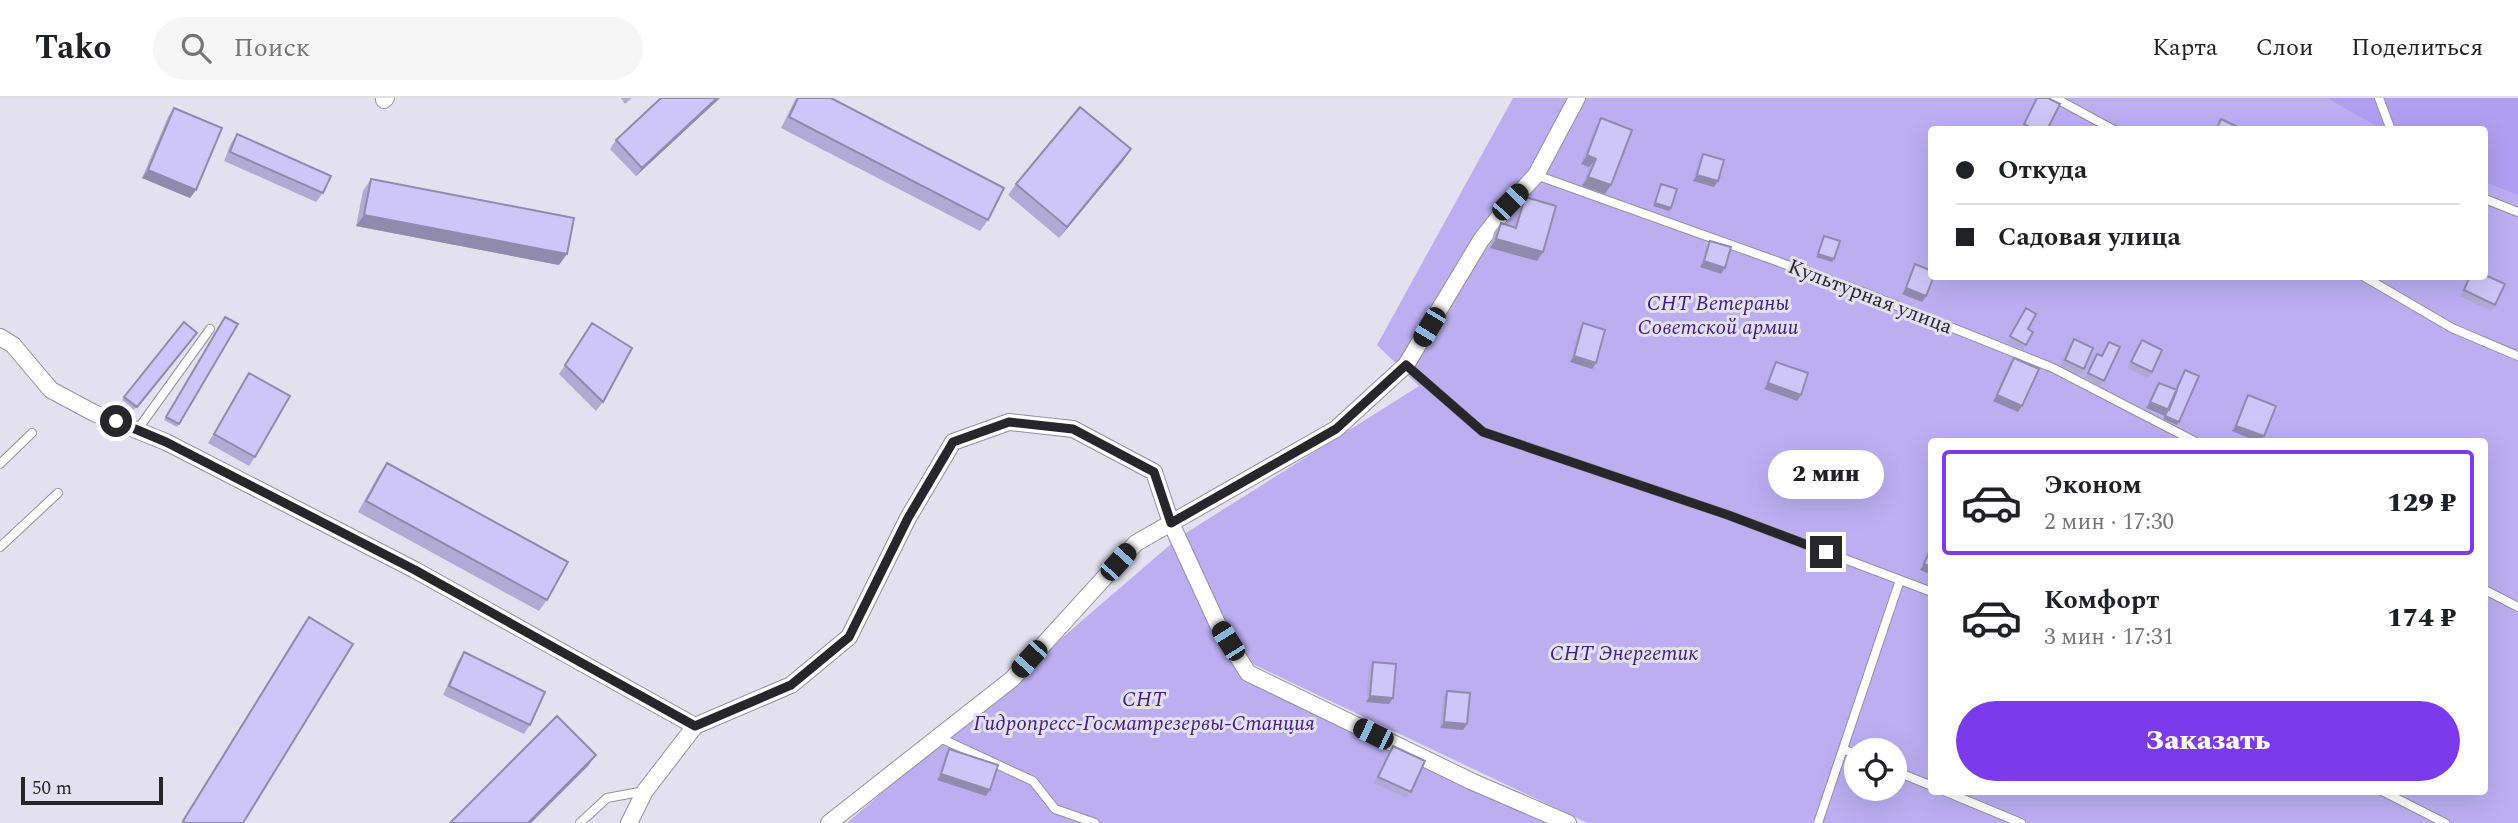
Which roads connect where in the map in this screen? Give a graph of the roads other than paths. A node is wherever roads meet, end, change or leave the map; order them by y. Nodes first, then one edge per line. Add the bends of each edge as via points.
1 (1577, 98) edge
2 (2055, 98) edge
3 (2379, 98) edge
4 (2106, 126) edge
5 (2390, 126) edge
6 (1536, 175) junction
7 (2488, 200) edge
8 (2518, 212) edge
9 (2370, 280) edge
10 (210, 329) dead end
11 (0, 337) edge
12 (2518, 356) edge
13 (1406, 365) junction
14 (138, 429) junction
15 (32, 433) dead end
16 (2188, 438) edge
17 (0, 464) edge
18 (58, 493) dead end
19 (1171, 523) junction
20 (0, 547) edge
21 (1900, 580) junction
22 (1928, 590) edge
23 (2488, 592) edge
24 (2518, 607) edge
25 (695, 726) junction
26 (936, 736) junction
27 (1843, 749) joint
28 (1907, 776) edge
29 (1928, 784) edge
30 (645, 790) junction
31 (1954, 795) edge
32 (2390, 795) edge
33 (580, 823) edge
34 (629, 823) edge
35 (829, 823) edge
36 (1095, 823) edge
37 (1568, 823) edge
38 (1818, 823) edge
39 (2021, 823) edge
40 (2445, 823) edge

1 - 6 street
2 - 4 lane
3 - 5 lane
6 - 13 street via 1481,240
6 - 16 lane, Культурная улица via 1860,291 2040,363
7 - 8 lane
9 - 12 lane via 2452,328
10 - 14 lane
11 - 14 street via 13,345 51,390
13 - 19 street via 1336,429
13 - 21 lane via 1483,432 1728,515
14 - 25 street via 415,570
15 - 17 lane
18 - 20 lane
19 - 25 street via 1154,472 1073,429 1009,422 953,442 908,518 849,637 791,685
19 - 26 street via 1136,543 1012,679
19 - 37 street via 1219,625 1248,673
21 - 22 lane
21 - 27 lane
23 - 24 lane
25 - 30 street
26 - 35 street
26 - 36 lane via 1033,781 1055,809
27 - 38 lane
28 - 29 lane
30 - 33 lane via 607,798
30 - 34 street
31 - 39 lane
32 - 40 lane

